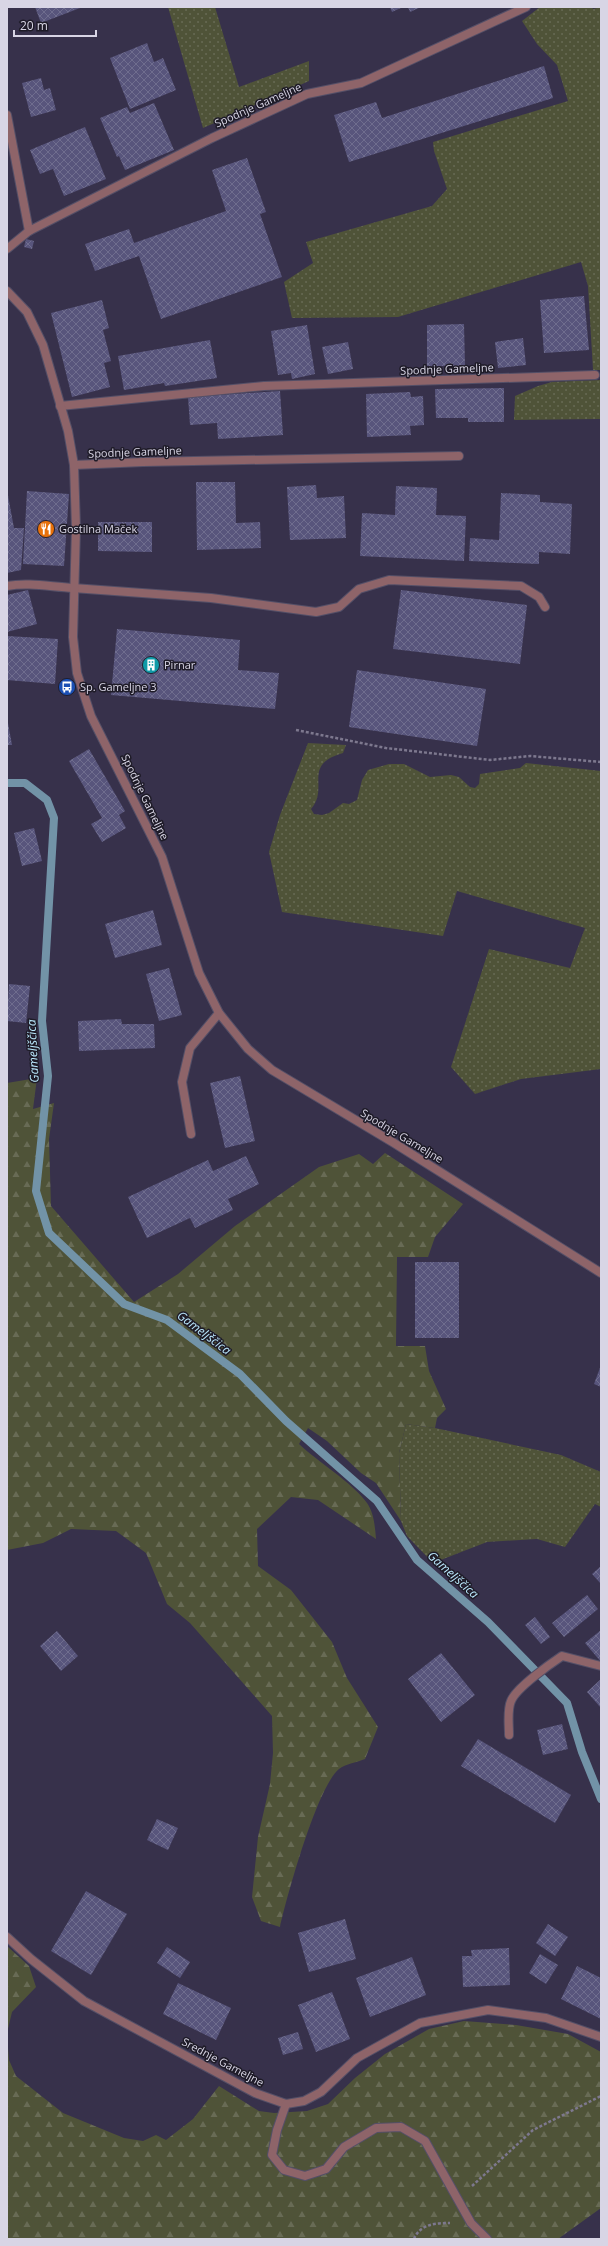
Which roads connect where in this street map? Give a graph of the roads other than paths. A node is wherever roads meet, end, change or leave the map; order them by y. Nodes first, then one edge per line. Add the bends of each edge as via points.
1 (526, 7) edge
2 (7, 115) edge
3 (29, 231) junction
4 (7, 249) edge
5 (7, 291) edge
6 (596, 375) dead end
7 (60, 406) junction
8 (459, 456) dead end
9 (74, 465) junction
10 (7, 586) edge
11 (73, 588) junction
12 (545, 607) dead end
13 (219, 1013) junction
14 (191, 1134) dead end
15 (601, 1273) edge
16 (601, 1666) edge
17 (509, 1735) dead end
18 (7, 1937) edge
19 (601, 2037) edge
20 (286, 2104) junction
21 (487, 2239) edge

1 - 3 street, Spodnje Gameljne via 360,83 307,94 212,138
2 - 3 street
3 - 4 street, Spodnje Gameljne
5 - 7 street, Spodnje Gameljne via 27,312 43,345
6 - 7 street, Spodnje Gameljne via 264,386
7 - 9 street, Spodnje Gameljne
8 - 9 street, Spodnje Gameljne
9 - 11 street, Spodnje Gameljne via 76,528
10 - 11 street via 31,583 43,587
11 - 12 street via 211,598 316,612 339,607 359,589 397,580 521,586 539,597
11 - 13 street, Spodnje Gameljne via 73,637 77,673 91,716 162,857 199,972
13 - 14 street via 190,1048 182,1082
13 - 15 street, Spodnje Gameljne via 248,1049 272,1070
16 - 17 street via 562,1656 555,1661 524,1685 511,1700
18 - 20 street, Srednje Gameljne via 84,2001 255,2093
19 - 20 street, Srednje Gameljne via 546,2018 488,2010 420,2023 357,2058 321,2092 304,2102
20 - 21 street via 272,2155 284,2170 304,2176 326,2169 344,2147 376,2128 401,2127 425,2141 471,2223

